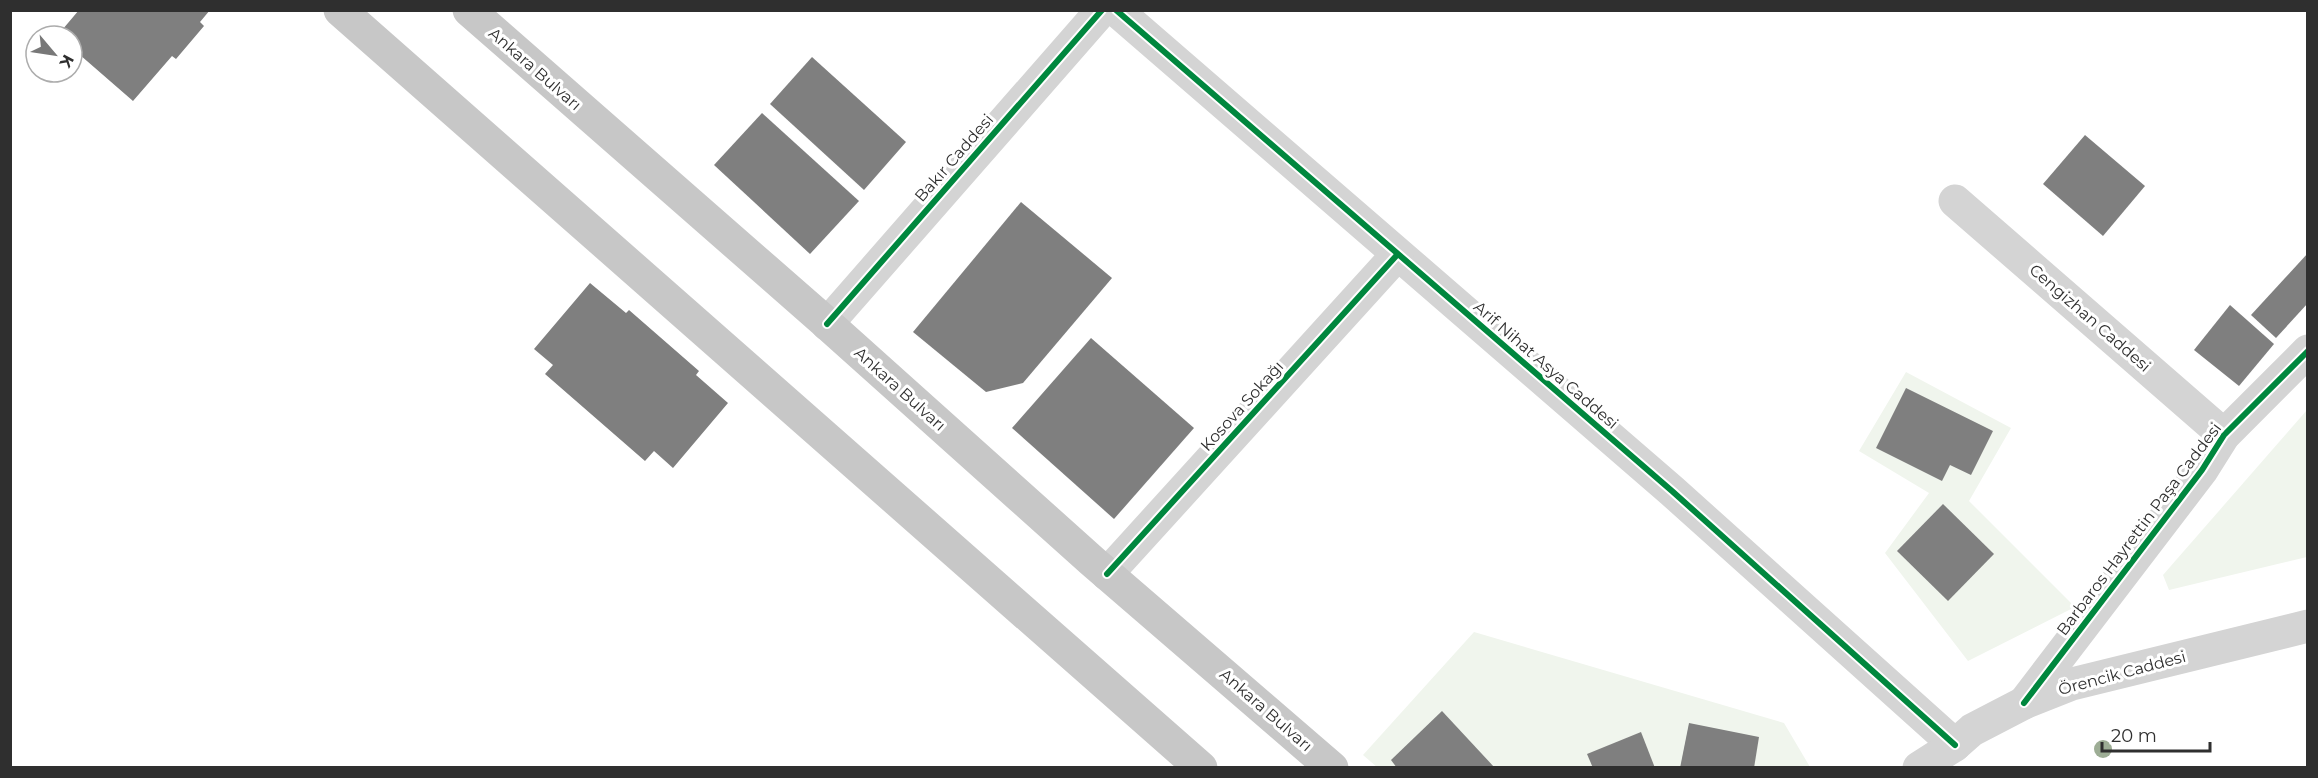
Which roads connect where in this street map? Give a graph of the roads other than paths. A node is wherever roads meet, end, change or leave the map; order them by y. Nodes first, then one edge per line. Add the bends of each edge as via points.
1 (340, 10) edge
2 (469, 10) edge
3 (1102, 10) edge
4 (1116, 10) edge
5 (1955, 201) dead end
6 (1396, 255) junction
7 (827, 324) junction
8 (2307, 351) edge
9 (2224, 435) junction
10 (1107, 574) junction
11 (2307, 626) edge
12 (2024, 704) junction
13 (1955, 745) junction
14 (1201, 768) edge
15 (1332, 768) edge
16 (1919, 768) edge

1 - 14 main road
2 - 7 main road, Ankara Bulvarı
3 - 7 street, Bakır Caddesi
4 - 6 street, Arif Nihat Asya Caddesi
5 - 9 street, Cengizhan Caddesi
6 - 10 street, Kosova Sokağı
6 - 13 street, Arif Nihat Asya Caddesi via 1672,491
7 - 10 main road, Ankara Bulvarı
8 - 9 street, Barbaros Hayrettin Paşa Caddesi
9 - 12 street, Barbaros Hayrettin Paşa Caddesi via 2202,470
10 - 15 main road, Ankara Bulvarı
11 - 12 street, Örencik Caddesi via 2072,684
12 - 13 street, Örencik Caddesi via 1972,730
13 - 16 street, Örencik Caddesi

